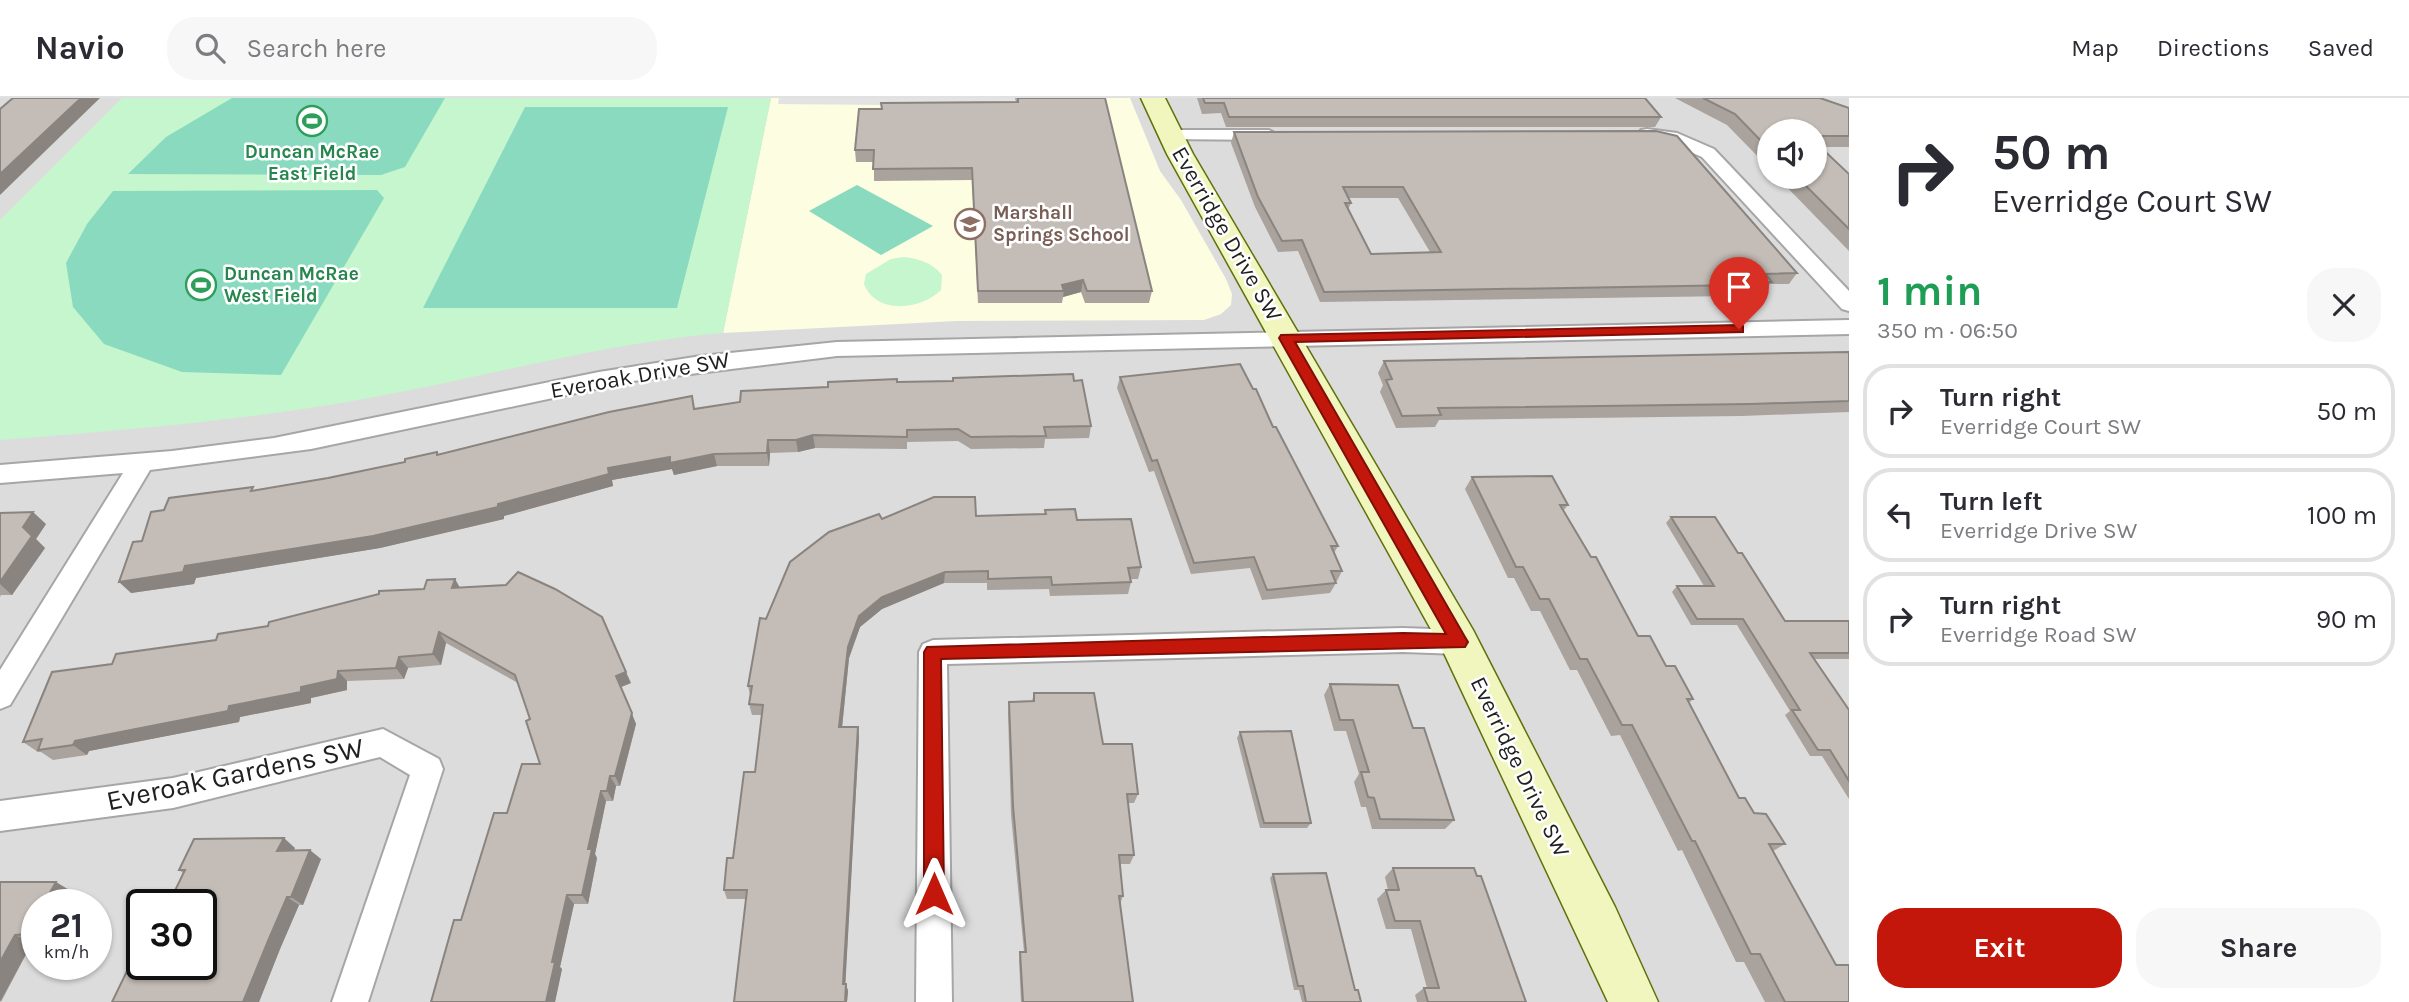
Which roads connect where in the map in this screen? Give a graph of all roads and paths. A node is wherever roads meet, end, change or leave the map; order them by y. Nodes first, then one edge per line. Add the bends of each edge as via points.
1 (1153, 98) edge
2 (1170, 135) junction
3 (1292, 135) edge
4 (1622, 135) edge
5 (1849, 304) edge
6 (1849, 327) edge
7 (1286, 338) junction
8 (144, 461) junction
9 (0, 474) edge
10 (1459, 642) junction
11 (0, 696) edge
12 (0, 816) edge
13 (350, 1002) edge
14 (934, 1002) edge
15 (1633, 1002) edge

1 - 2 street, Everridge Drive SW
2 - 3 street
2 - 7 street, Everridge Drive SW
4 - 5 street via 1671,137 1708,153
6 - 7 street, Everoak Drive SW
7 - 8 street, Everoak Drive SW via 906,345 740,358 609,377 274,447
7 - 10 street, Everridge Drive SW
8 - 9 street, Everoak Drive SW
8 - 11 street
10 - 14 street via 933,652
10 - 15 street, Everridge Drive SW
12 - 13 street, Everoak Gardens SW via 173,793 383,743 428,769

